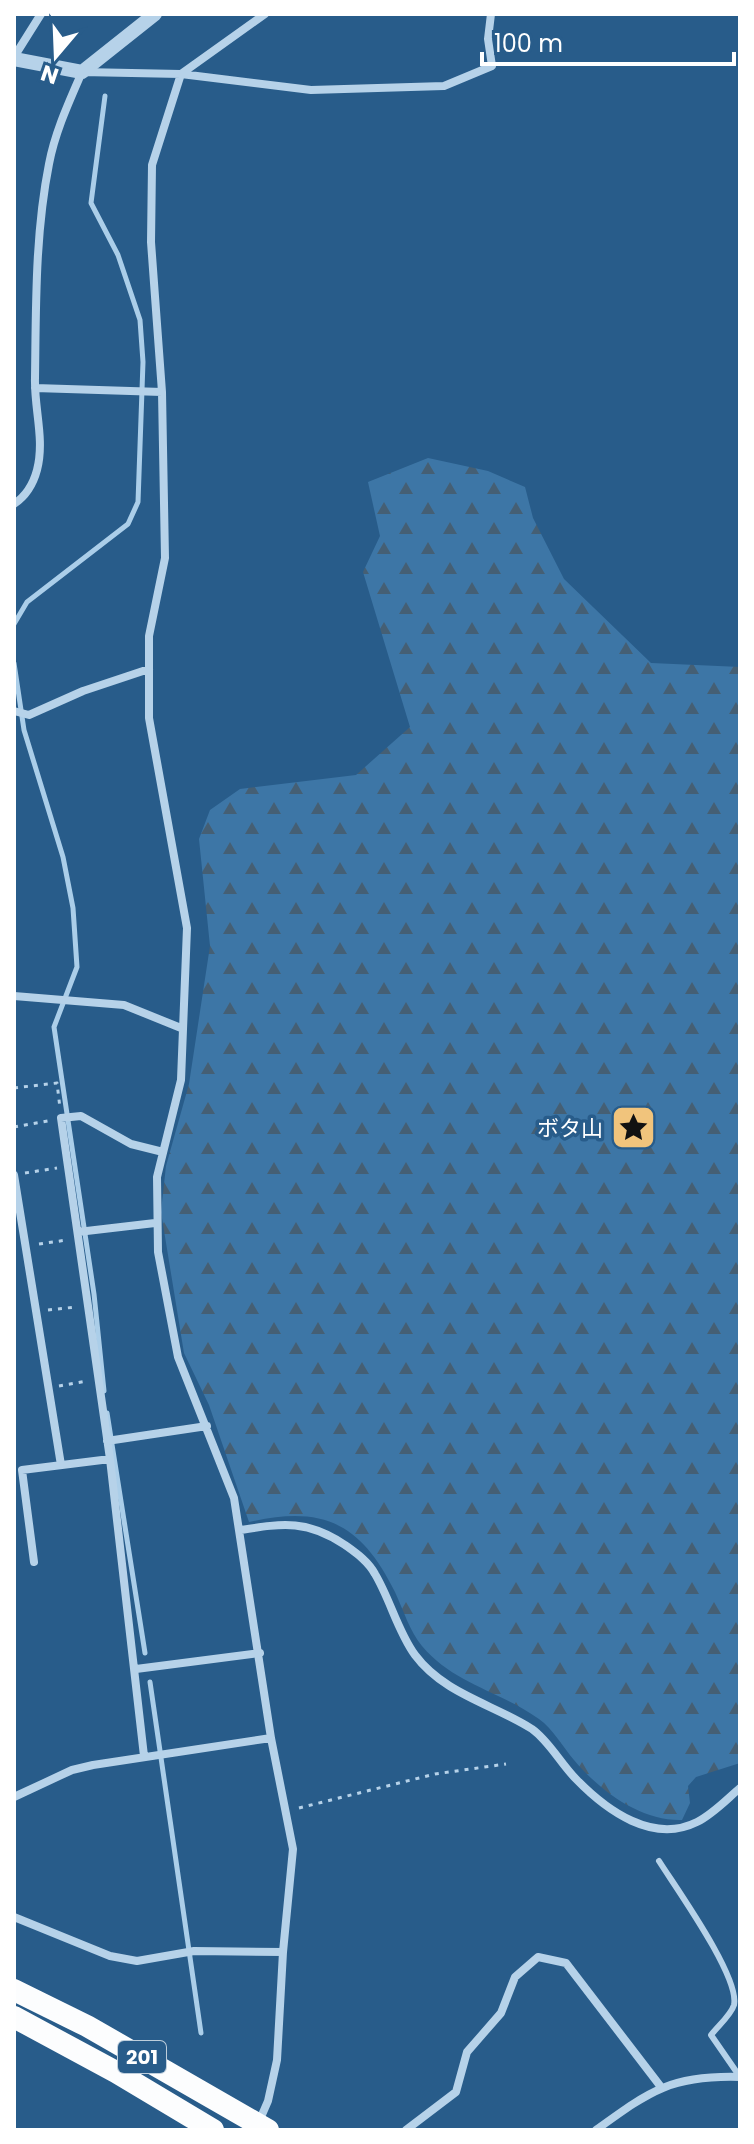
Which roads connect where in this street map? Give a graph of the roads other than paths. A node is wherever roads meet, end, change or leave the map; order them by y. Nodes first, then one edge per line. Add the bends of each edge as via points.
1 (41, 14) edge
2 (155, 14) edge
3 (265, 14) edge
4 (491, 14) edge
5 (14, 58) edge
6 (82, 72) junction
7 (181, 74) junction
8 (35, 388) junction
9 (162, 392) junction
10 (14, 504) edge
11 (149, 669) junction
12 (14, 711) edge
13 (14, 996) edge
14 (181, 1028) junction
15 (163, 1152) junction
16 (14, 1175) edge
17 (155, 1223) junction
18 (78, 1235) junction
19 (207, 1426) junction
20 (112, 1440) junction
21 (110, 1459) junction
22 (61, 1465) junction
23 (241, 1530) junction
24 (34, 1562) dead end
25 (260, 1653) junction
26 (136, 1669) junction
27 (271, 1738) junction
28 (148, 1755) junction
29 (740, 1788) edge
30 (14, 1797) edge
31 (659, 1861) dead end
32 (14, 1917) edge
33 (283, 1952) junction
34 (14, 1990) edge
35 (14, 2017) edge
36 (740, 2077) edge
37 (661, 2087) junction
38 (263, 2127) edge
39 (213, 2130) edge
40 (406, 2130) edge
41 (596, 2130) edge

1 - 5 street
2 - 6 street
3 - 7 street
4 - 7 street via 492,66 444,86 311,90
5 - 6 street
6 - 7 street
6 - 8 street via 49,164 36,305
7 - 9 street via 152,165 151,242
8 - 9 street
8 - 10 street via 41,436 37,470 29,491
9 - 11 street via 165,558 149,636
11 - 12 street via 29,715
11 - 14 street via 149,718 187,928
13 - 14 street via 124,1005
14 - 15 street via 181,1080
15 - 17 street
15 - 18 street via 131,1144 81,1116 61,1118
16 - 22 street
17 - 18 street
17 - 19 street via 178,1357
18 - 20 street
19 - 20 street
19 - 23 street
20 - 21 street
21 - 22 street
21 - 26 street
22 - 24 street via 22,1470
23 - 25 street
23 - 29 street via 298,1524 323,1530 361,1556 374,1571 415,1654 441,1682 536,1732 576,1780 626,1818 658,1831 677,1830 700,1820
25 - 26 street
25 - 27 street
26 - 28 street
27 - 28 street
27 - 33 street via 293,1849
28 - 30 street via 72,1770
31 - 36 lane via 717,1952 734,1992 733,2007 711,2035
32 - 33 street via 110,1956 137,1961 194,1951
33 - 38 street via 277,2060
34 - 38 highway, 201
35 - 39 highway, 201
36 - 37 street via 696,2077
37 - 40 street via 566,1963 538,1957 515,1977 501,2013 467,2052 456,2092
37 - 41 street

